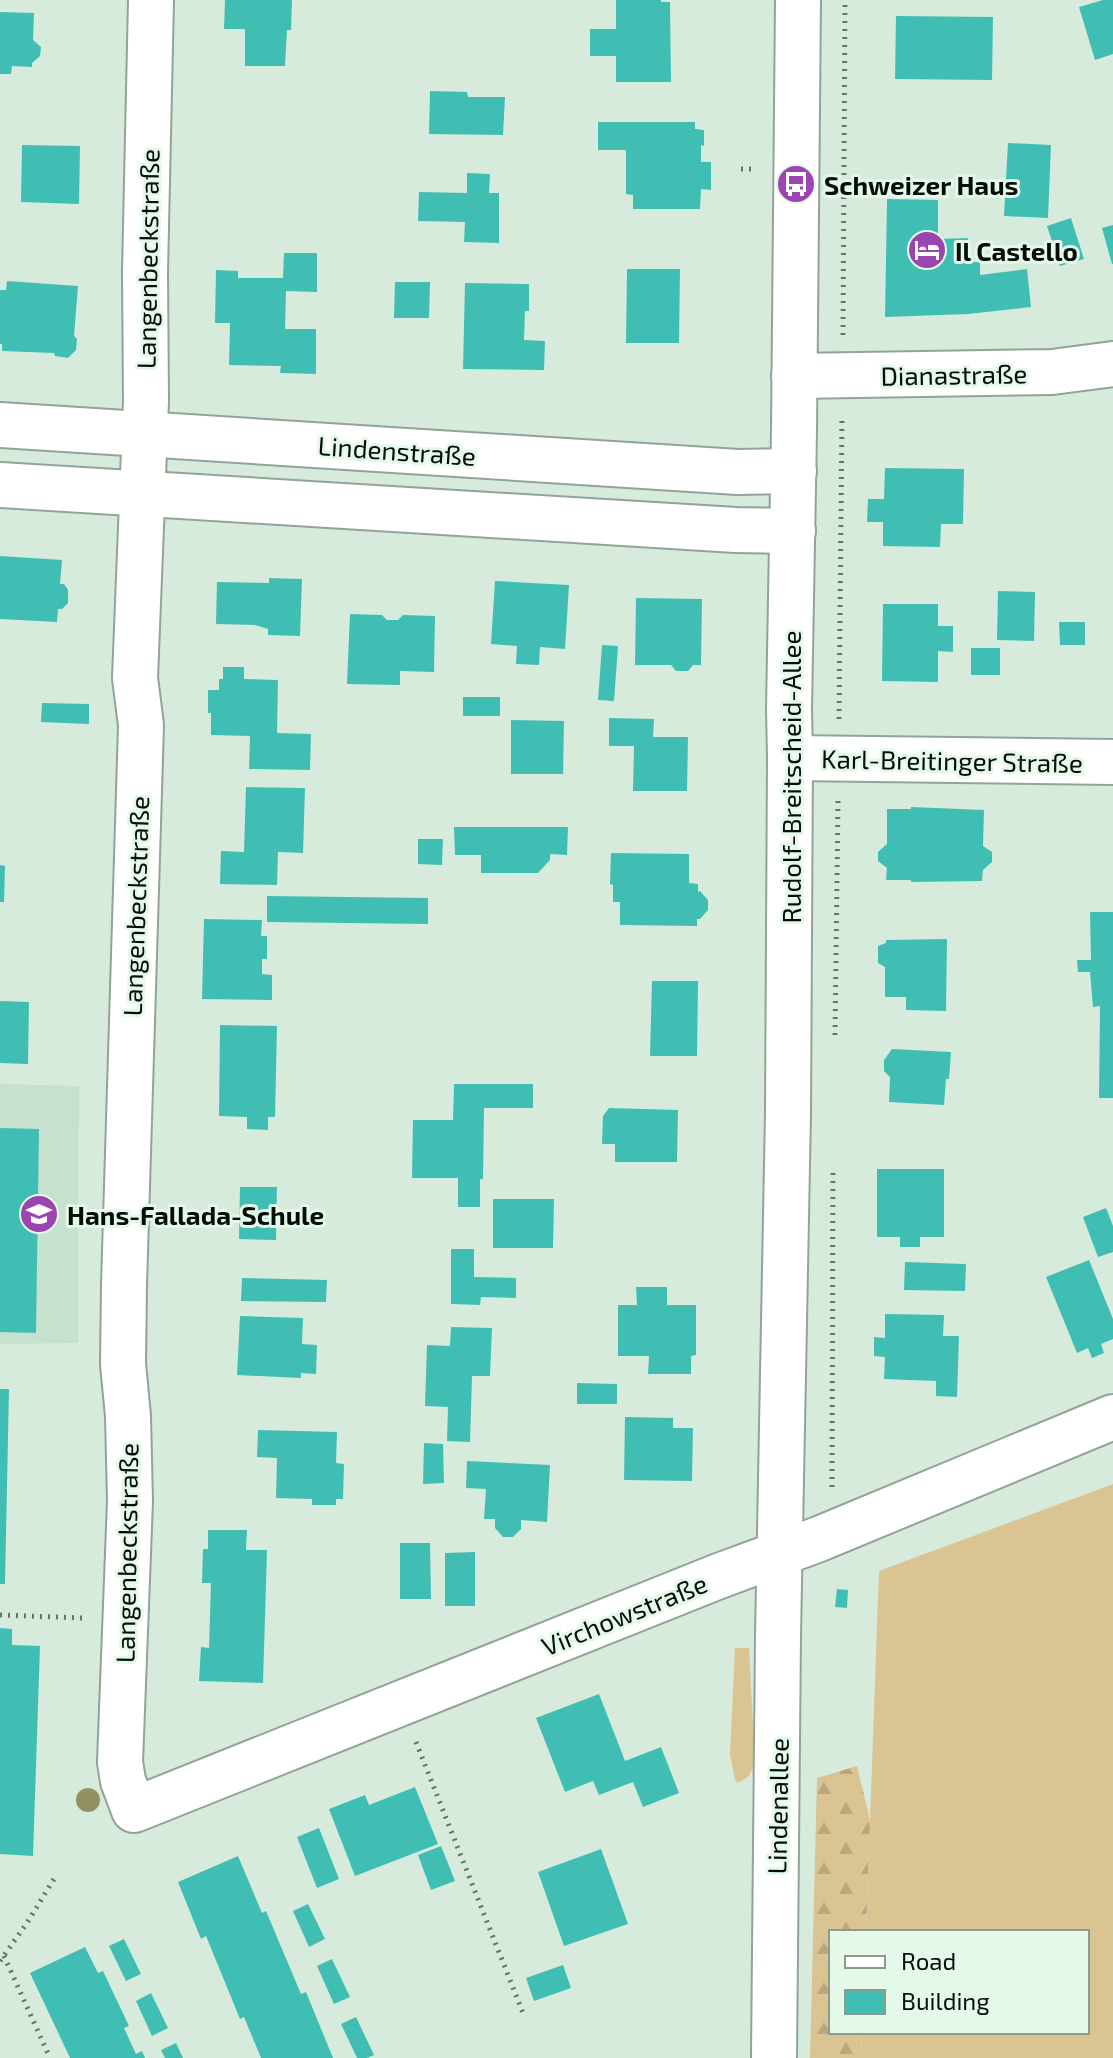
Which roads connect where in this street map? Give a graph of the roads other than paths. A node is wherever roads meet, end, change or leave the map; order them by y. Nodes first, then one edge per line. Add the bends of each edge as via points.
1 (151, 0) edge
2 (798, 0) edge
3 (1113, 364) edge
4 (794, 376) junction
5 (0, 425) edge
6 (145, 434) junction
7 (794, 471) junction
8 (0, 485) edge
9 (142, 494) junction
10 (793, 531) junction
11 (790, 758) junction
12 (1113, 762) edge
13 (1113, 1417) edge
14 (779, 1555) junction
15 (134, 1810) joint
16 (774, 2058) edge

1 - 6 street, Langenbeckstraße
2 - 4 street, Rudolf-Breitscheid-Allee
3 - 4 street, Dianastraße via 1052,372
4 - 7 street, Rudolf-Breitscheid-Allee
5 - 6 street, Lindenstraße
6 - 7 street, Lindenstraße via 738,472
6 - 9 street, Langenbeckstraße
7 - 10 street, Rudolf-Breitscheid-Allee
8 - 9 street
9 - 10 street
9 - 15 street, Langenbeckstraße via 135,678 141,725 123,1364 130,1501 120,1762
10 - 11 street, Rudolf-Breitscheid-Allee
11 - 12 street, Karl-Breitinger Straße
11 - 14 street, Rudolf-Breitscheid-Allee
13 - 14 street, Virchowstraße
14 - 15 street, Virchowstraße
14 - 16 street, Lindenallee

